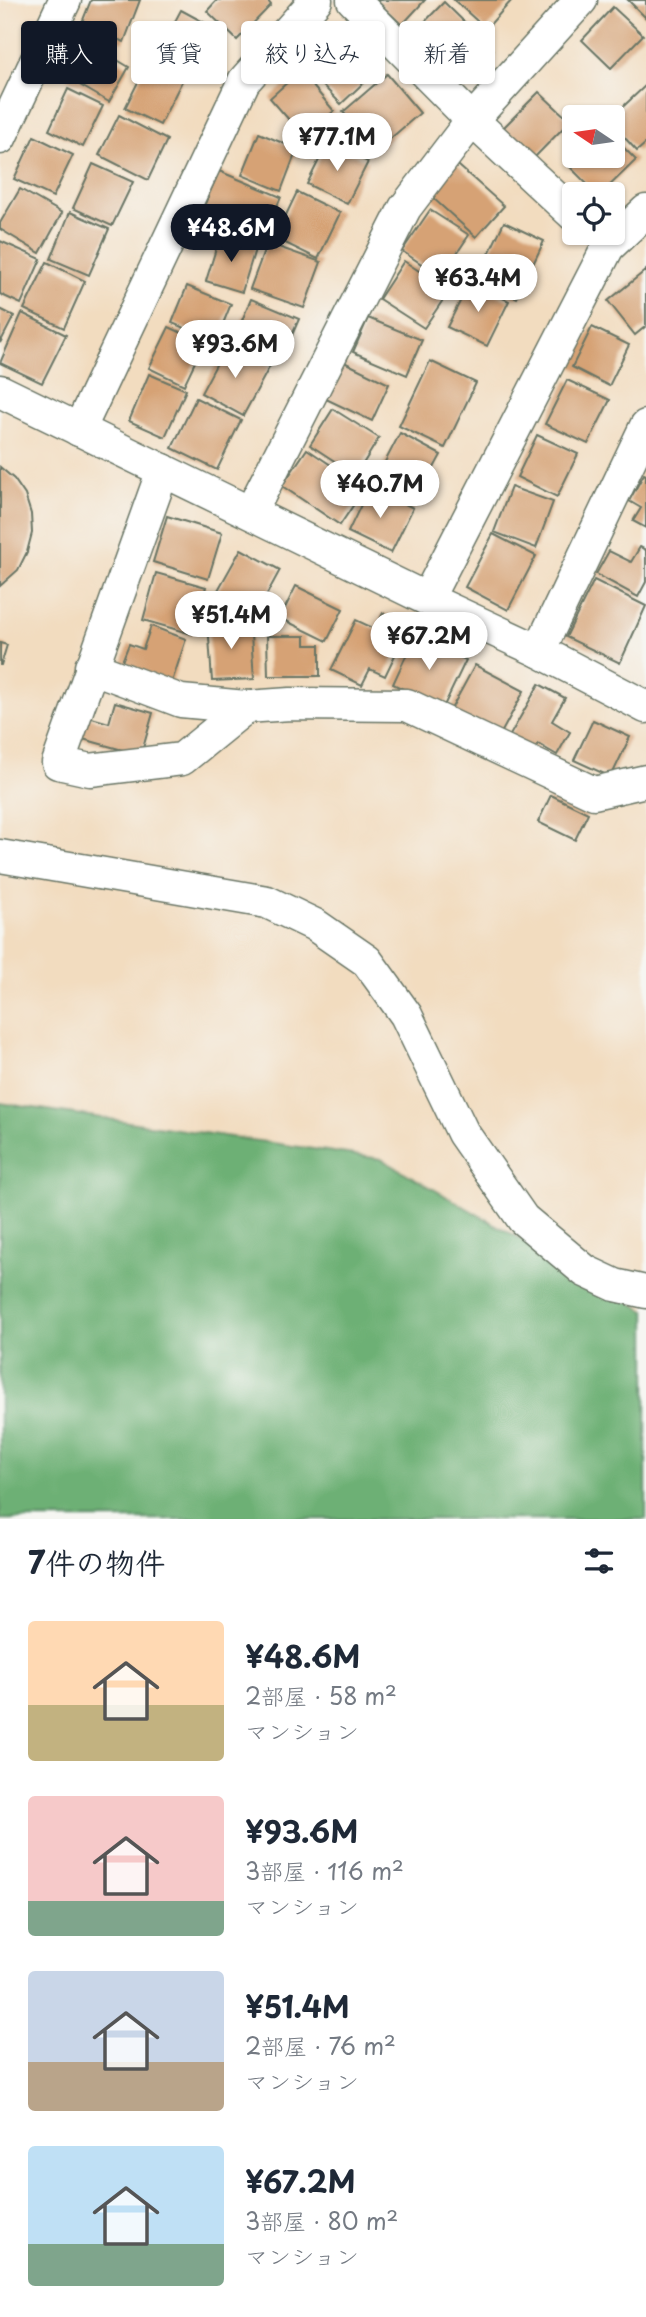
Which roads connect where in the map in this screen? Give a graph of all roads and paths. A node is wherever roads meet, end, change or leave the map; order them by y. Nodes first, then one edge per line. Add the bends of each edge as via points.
1 (65, 0) edge
2 (316, 0) edge
3 (353, 0) edge
4 (580, 0) edge
5 (472, 120) junction
6 (0, 138) edge
7 (562, 204) edge
8 (646, 211) edge
9 (625, 224) edge
10 (598, 245) edge
11 (0, 391) edge
12 (646, 426) edge
13 (79, 430) junction
14 (163, 470) junction
15 (250, 512) junction
16 (427, 599) junction
17 (539, 651) junction
18 (91, 667) junction
19 (646, 706) edge
20 (246, 707) junction
21 (646, 782) edge
22 (0, 856) edge
23 (646, 1292) edge

1 - 6 street
2 - 13 street via 244,81
3 - 5 street
4 - 5 street
5 - 7 street
5 - 15 street via 405,208
8 - 9 street
10 - 16 street
11 - 13 street
12 - 17 street
13 - 14 street
14 - 15 street
14 - 18 street
15 - 16 street
16 - 17 street
17 - 19 street
18 - 20 street via 181,701
18 - 20 street via 58,763 90,770 182,759
20 - 21 street via 407,705 594,793
22 - 23 street via 267,902 315,925 367,961 406,1015 463,1133 523,1219 585,1270 615,1285

